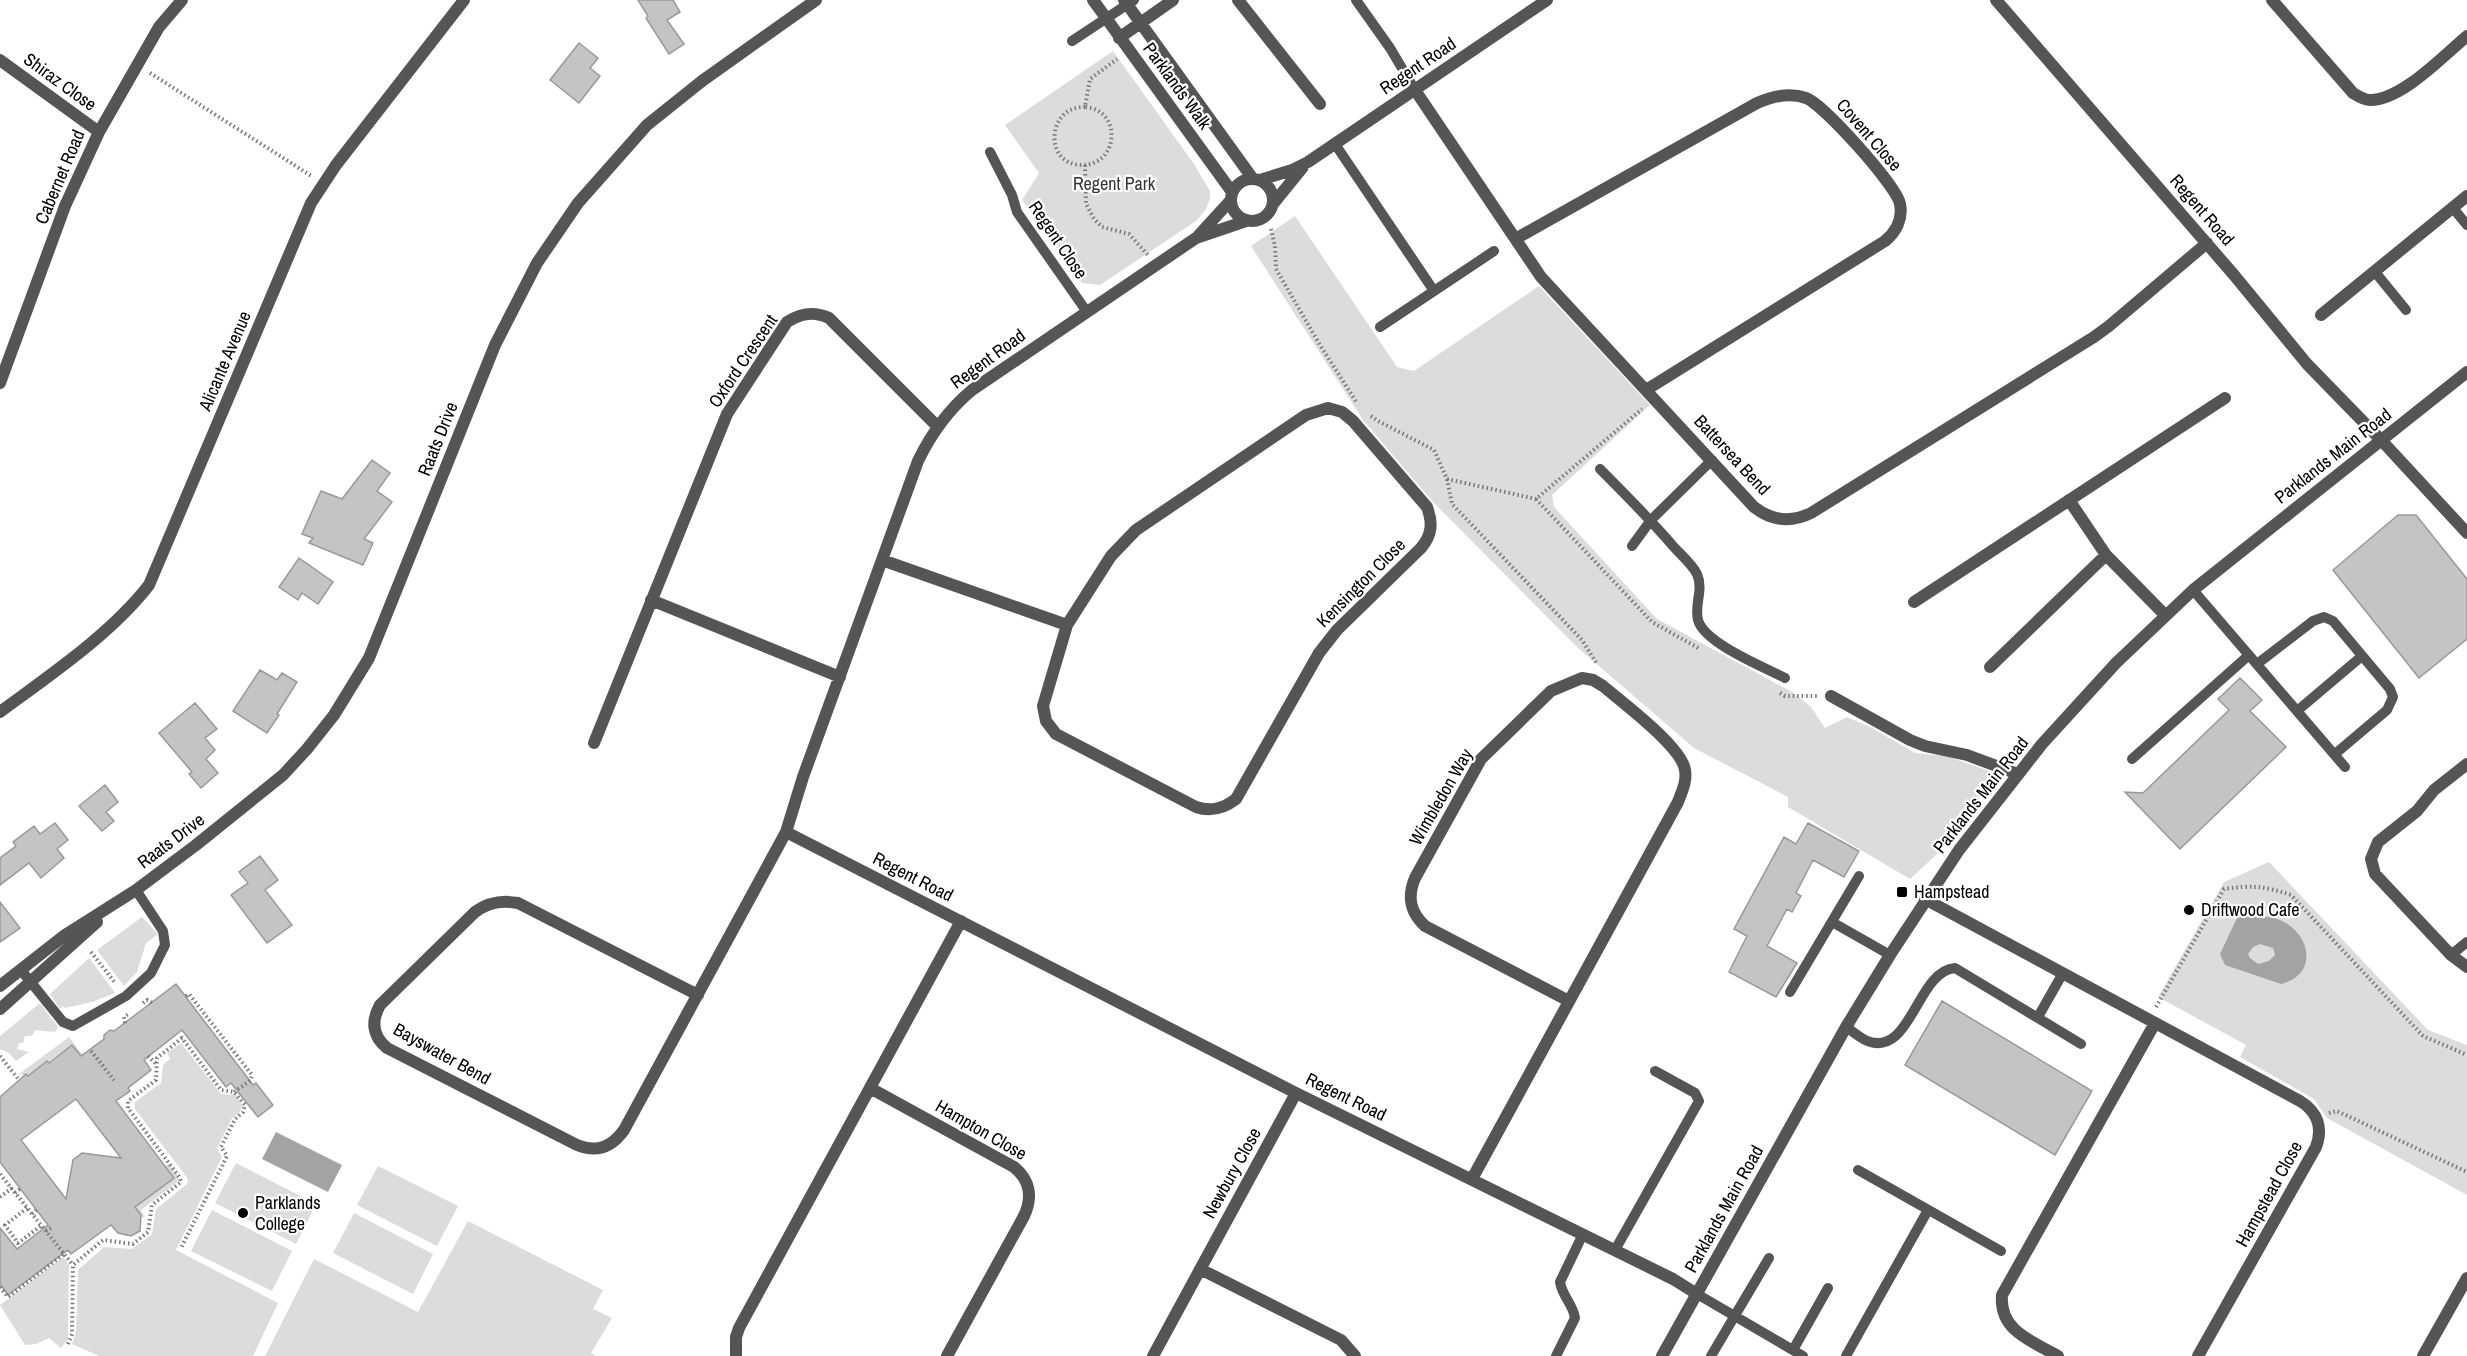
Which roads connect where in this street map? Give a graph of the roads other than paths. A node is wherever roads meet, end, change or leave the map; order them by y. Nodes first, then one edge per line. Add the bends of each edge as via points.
1 (182, 0) edge
2 (464, 0) edge
3 (816, 0) edge
4 (1093, 0) edge
5 (1173, 0) edge
6 (1238, 0) edge
7 (1356, 0) edge
8 (1547, 0) edge
9 (1996, 0) edge
10 (2272, 0) edge
11 (1128, 2) edge
12 (1105, 18) junction
13 (1140, 23) junction
14 (2467, 36) edge
15 (1119, 38) junction
16 (1072, 41) dead end
17 (0, 60) edge
18 (1415, 90) junction
19 (1320, 104) dead end
20 (99, 132) junction
21 (1335, 144) junction
22 (990, 152) dead end
23 (1308, 162) junction
24 (1256, 179) junction
25 (1231, 196) junction
26 (2467, 196) edge
27 (1273, 204) junction
28 (2453, 208) junction
29 (1246, 221) junction
30 (2467, 225) edge
31 (1196, 238) junction
32 (1517, 238) junction
33 (2207, 243) junction
34 (1494, 251) dead end
35 (2375, 272) junction
36 (1434, 291) junction
37 (2406, 310) dead end
38 (1087, 312) junction
39 (2321, 315) dead end
40 (1380, 327) dead end
41 (2467, 372) edge
42 (0, 383) edge
43 (1650, 394) junction
44 (2225, 398) dead end
45 (937, 426) junction
46 (2382, 441) junction
47 (1712, 460) junction
48 (1600, 469) dead end
49 (2069, 500) junction
50 (1651, 520) junction
51 (2467, 533) edge
52 (1632, 546) dead end
53 (2106, 555) junction
54 (882, 560) junction
55 (2193, 590) junction
56 (651, 600) junction
57 (1914, 602) dead end
58 (2165, 615) junction
59 (1067, 625) junction
60 (2249, 655) junction
61 (2362, 656) junction
62 (2256, 664) junction
63 (1990, 667) dead end
64 (840, 677) junction
65 (1785, 678) dead end
66 (1831, 696) road end
67 (2297, 711) junction
68 (0, 712) edge
69 (594, 744) dead end
70 (2335, 754) junction
71 (2132, 759) dead end
72 (2467, 764) edge
73 (2345, 767) dead end
74 (2018, 774) junction
75 (786, 832) junction
76 (1859, 876) dead end
77 (136, 890) junction
78 (1925, 899) junction
79 (115, 905) junction
80 (961, 921) junction
81 (1832, 922) junction
82 (2467, 942) edge
83 (1890, 955) junction
84 (2451, 955) junction
85 (2467, 967) edge
86 (21, 970) junction
87 (2063, 973) junction
88 (32, 981) junction
89 (0, 986) edge
90 (1790, 992) dead end
91 (698, 995) junction
92 (1569, 1001) junction
93 (0, 1008) edge
94 (2038, 1017) junction
95 (2155, 1023) junction
96 (1846, 1027) junction
97 (2081, 1044) dead end
98 (1655, 1071) dead end
99 (870, 1088) junction
100 (1296, 1093) junction
101 (1858, 1170) dead end
102 (1472, 1179) junction
103 (1928, 1210) junction
104 (1583, 1234) junction
105 (1615, 1250) junction
106 (2001, 1251) dead end
107 (1769, 1258) dead end
108 (1200, 1269) junction
109 (2467, 1278) edge
110 (1828, 1288) dead end
111 (1697, 1294) junction
112 (1734, 1316) junction
113 (1798, 1353) edge
114 (736, 1356) edge
115 (947, 1356) edge
116 (1153, 1356) edge
117 (1355, 1356) edge
118 (1556, 1356) edge
119 (1662, 1356) edge
120 (1711, 1356) edge
121 (1846, 1356) edge
122 (2058, 1356) edge
123 (2198, 1356) edge
124 (2423, 1356) edge

1 - 20 street, Cabernet Road via 159,27
2 - 68 street, Alicante Avenue via 311,203 149,585 80,652
3 - 77 street, Raats Drive via 647,125 578,203 515,302 369,658 346,697 283,775
4 - 12 street, Parklands Walk
5 - 13 street
6 - 19 street
7 - 18 lane
8 - 18 street, Regent Road
9 - 33 street, Regent Road
10 - 14 street via 2353,93 2363,99 2385,97 2402,89
11 - 12 lane
11 - 13 street, Parklands Walk
12 - 15 street, Parklands Walk
12 - 16 lane
13 - 15 street
13 - 24 street, Parklands Walk
15 - 25 street, Parklands Walk
17 - 20 street, Shiraz Close
18 - 21 street, Regent Road
18 - 32 street, Battersea Bend
20 - 42 street, Cabernet Road via 65,206
21 - 23 street, Regent Road
21 - 36 lane
22 - 38 lane, Regent Close via 1017,212
23 - 24 street, Regent Road
23 - 27 street, Regent Road
24 - 25 street via 1244,180
24 - 27 street via 1271,189
25 - 29 street via 1235,213
25 - 31 street, Regent Road
26 - 28 street
27 - 29 street via 1260,220
28 - 30 lane
28 - 35 street
29 - 31 street, Regent Road
31 - 38 street, Regent Road
32 - 43 street, Battersea Bend via 1541,277
32 - 43 street, Covent Close via 1757,103 1781,94 1806,98 1825,110 1895,191 1900,205 1899,221 1885,241
33 - 46 street, Regent Road via 2307,364
33 - 47 street, Battersea Bend via 2109,326 1803,517 1778,519 1761,512
34 - 36 lane
35 - 37 lane
35 - 39 street
36 - 40 lane
38 - 45 street, Regent Road via 972,390
41 - 46 street, Parklands Main Road
43 - 47 street, Battersea Bend
44 - 49 street
45 - 54 street, Regent Road via 918,461
45 - 56 street, Oxford Crescent via 829,318 811,313 794,317 782,329 727,414
46 - 51 street, Regent Road
46 - 55 street, Parklands Main Road
47 - 50 lane
48 - 50 lane
49 - 53 street
49 - 57 street
50 - 52 lane
50 - 65 lane via 1696,573 1700,587 1696,612 1701,627 1728,648
53 - 58 street
53 - 63 street
54 - 59 street
54 - 64 street, Regent Road
55 - 58 street, Parklands Main Road
55 - 60 lane
56 - 64 street
56 - 69 street, Oxford Crescent
58 - 74 street, Parklands Main Road via 2079,703
59 - 59 street, Kensington Close via 1044,698 1050,728 1062,738 1196,807 1218,809 1242,792 1319,653 1336,630 1426,541 1430,516 1427,507 1348,416 1328,408 1312,411 1128,536
60 - 62 lane
60 - 71 lane
61 - 62 lane via 2333,621 2324,617
61 - 67 lane
61 - 70 lane via 2390,689 2393,700 2387,710
62 - 67 lane
64 - 75 street, Regent Road
66 - 74 street via 1910,740
67 - 70 lane
70 - 73 lane
72 - 84 street via 2378,842 2371,859 2375,874
74 - 78 street, Parklands Main Road
75 - 80 street, Regent Road
75 - 91 street, Bayswater Bend
76 - 81 lane
77 - 79 street, Raats Drive
77 - 88 lane via 163,931 165,945 151,973 126,996 73,1026 63,1022
78 - 83 street, Parklands Main Road
78 - 87 street
79 - 86 street, Raats Drive via 65,935
79 - 88 street, Raats Drive
80 - 99 street
80 - 100 street, Regent Road
81 - 83 lane
81 - 90 lane
82 - 84 lane
83 - 96 street, Parklands Main Road
84 - 85 street
86 - 88 lane
86 - 89 street, Raats Drive
87 - 94 lane
87 - 95 street
88 - 93 street, Raats Drive
91 - 91 street, Bayswater Bend via 624,1130 612,1144 594,1149 577,1145 387,1048 374,1029 380,1005 475,912 499,901 518,903
92 - 92 street, Wimbledon Way via 1425,926 1414,913 1410,896 1414,878 1480,759 1551,691 1582,678 1604,686 1671,745 1682,758 1686,784
92 - 102 street
94 - 96 lane via 1955,968 1935,978 1892,1039 1865,1040
94 - 97 lane
95 - 122 street via 2002,1295 2002,1312 2009,1325
95 - 123 street, Hampstead Close via 2307,1105 2320,1132 2316,1147
96 - 111 street, Parklands Main Road
98 - 105 lane via 1695,1094 1699,1101
99 - 114 street via 739,1328 735,1337
99 - 115 street, Hampton Close via 1014,1167 1029,1189 1024,1216
100 - 102 street, Regent Road
100 - 108 street, Newbury Close
101 - 103 lane
102 - 104 street, Regent Road
103 - 106 lane
103 - 121 lane
104 - 105 street, Regent Road
104 - 118 lane via 1560,1282 1575,1318
105 - 111 street, Regent Road
107 - 112 lane
108 - 116 street, Newbury Close
108 - 117 street via 1341,1340
109 - 124 street
110 - 113 lane
111 - 112 lane
111 - 119 street, Parklands Main Road
112 - 113 lane
112 - 120 lane

